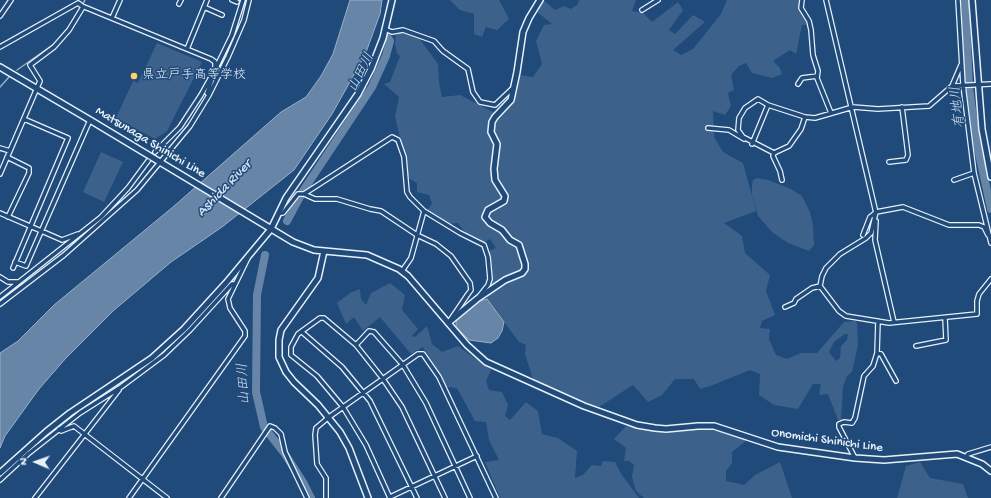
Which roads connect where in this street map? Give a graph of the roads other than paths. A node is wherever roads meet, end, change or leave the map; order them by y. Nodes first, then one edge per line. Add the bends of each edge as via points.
1 (11, 0) edge
2 (82, 0) edge
3 (120, 0) edge
4 (207, 0) edge
5 (232, 0) edge
6 (243, 0) edge
7 (249, 0) edge
8 (392, 0) edge
9 (540, 0) edge
10 (658, 0) edge
11 (802, 0) edge
12 (826, 0) edge
13 (958, 0) edge
14 (972, 0) edge
15 (237, 2) dead end
16 (80, 5) junction
17 (204, 7) junction
18 (642, 10) dead end
19 (222, 15) dead end
20 (0, 16) edge
21 (112, 18) junction
22 (385, 29) junction
23 (0, 47) edge
24 (186, 49) junction
25 (962, 63) junction
26 (0, 67) edge
27 (215, 70) junction
28 (817, 76) junction
29 (798, 84) dead end
30 (977, 84) junction
31 (991, 84) edge
32 (952, 86) junction
33 (963, 86) junction
34 (514, 87) junction
35 (37, 88) junction
36 (209, 95) junction
37 (768, 105) junction
38 (853, 107) junction
39 (902, 108) junction
40 (831, 113) junction
41 (805, 117) junction
42 (24, 119) junction
43 (90, 120) junction
44 (708, 128) dead end
45 (754, 143) junction
46 (0, 148) edge
47 (10, 151) junction
48 (155, 152) dead end
49 (774, 153) junction
50 (7, 157) junction
51 (989, 159) edge
52 (148, 161) dead end
53 (161, 162) junction
54 (889, 162) dead end
55 (974, 173) junction
56 (0, 174) edge
57 (991, 177) edge
58 (782, 180) dead end
59 (954, 180) dead end
60 (304, 194) junction
61 (424, 212) junction
62 (0, 213) edge
63 (279, 213) junction
64 (876, 213) junction
65 (8, 217) junction
66 (98, 226) junction
67 (30, 227) junction
68 (272, 229) junction
69 (84, 231) junction
70 (41, 232) junction
71 (417, 235) junction
72 (863, 235) dead end
73 (990, 236) edge
74 (991, 243) edge
75 (324, 251) junction
76 (247, 256) junction
77 (15, 262) junction
78 (13, 268) dead end
79 (402, 272) junction
80 (0, 277) edge
81 (991, 279) edge
82 (20, 282) junction
83 (236, 284) junction
84 (820, 286) junction
85 (0, 297) edge
86 (476, 299) junction
87 (0, 304) edge
88 (785, 307) dead end
89 (945, 318) junction
90 (878, 321) junction
91 (894, 322) junction
92 (448, 323) junction
93 (302, 332) junction
94 (356, 345) junction
95 (916, 346) dead end
96 (877, 353) junction
97 (403, 365) junction
98 (383, 379) junction
99 (896, 381) dead end
100 (121, 387) junction
101 (363, 393) junction
102 (343, 407) junction
103 (329, 417) junction
104 (59, 429) junction
105 (84, 434) junction
106 (991, 447) edge
107 (477, 456) junction
108 (966, 457) junction
109 (855, 458) junction
110 (455, 466) junction
111 (991, 471) edge
112 (0, 473) edge
113 (434, 476) junction
114 (143, 479) junction
115 (0, 480) edge
116 (412, 486) junction
117 (222, 496) edge
118 (390, 497) edge
119 (35, 498) edge
120 (128, 498) edge
121 (167, 498) edge
122 (228, 498) edge
123 (307, 498) edge
124 (326, 498) edge
125 (368, 498) edge
126 (417, 498) edge
127 (445, 498) edge
128 (470, 498) edge
129 (496, 498) edge

1 - 20 street
2 - 16 street
3 - 21 street
4 - 17 street
5 - 15 street
6 - 27 street via 232,35
7 - 36 street via 244,20
8 - 22 main road
9 - 34 main road via 523,32
10 - 18 street
11 - 28 street via 801,8 811,30
12 - 38 street
13 - 25 street
14 - 30 main road
16 - 21 street
16 - 23 street
16 - 35 street via 69,30 54,47 30,64 40,81
17 - 19 street
17 - 24 street
21 - 24 street
22 - 34 street via 392,32 403,30 434,41 468,69 473,92 480,102 495,106
22 - 63 main road via 371,69 358,94 286,198
24 - 27 street via 215,62
25 - 32 street
25 - 33 street
26 - 35 main road, Matsunaga Shinichi Line
27 - 36 street via 207,93
27 - 48 street via 180,128
28 - 29 street via 802,78
28 - 40 street
30 - 31 street
30 - 33 street
30 - 51 main road
32 - 33 street
32 - 39 street via 929,106
33 - 55 street
34 - 86 main road via 511,100 495,117 491,127 497,144 494,160 495,180 505,196 504,201 488,210 485,217 519,245 525,269
35 - 42 street
35 - 43 main road, Matsunaga Shinichi Line
36 - 53 street via 190,126
37 - 41 street
37 - 45 street
37 - 45 street via 758,99 745,108 739,118 738,130 743,137
38 - 39 street
38 - 40 street
38 - 64 street
39 - 54 street via 908,155 906,160
40 - 41 street via 815,118
41 - 49 street via 801,129 789,146
42 - 47 street
42 - 67 street via 68,138
43 - 53 main road, Matsunaga Shinichi Line
43 - 70 street
44 - 45 street via 729,130
45 - 49 street
46 - 47 street
47 - 50 street
49 - 58 street
50 - 56 street
50 - 65 street via 29,168
51 - 57 main road
52 - 69 street via 115,203
53 - 66 street via 137,190
53 - 68 main road, Matsunaga Shinichi Line
55 - 59 street
55 - 73 street
60 - 61 street via 392,137 398,140 404,157 407,192
60 - 63 street via 298,194 283,214
60 - 71 street via 315,199 337,199 381,211
61 - 71 street
61 - 86 street via 484,245 490,279
62 - 65 street
63 - 68 main road
64 - 72 street via 870,216
64 - 73 street via 903,207 949,225 979,225 984,227
64 - 84 street via 871,233 840,254 826,268
64 - 91 street via 875,240
65 - 67 street
66 - 69 street
66 - 87 street
67 - 70 street
67 - 77 street
68 - 75 main road, Matsunaga Shinichi Line via 302,247
68 - 76 main road
69 - 70 street via 62,240
69 - 82 street
70 - 77 street via 26,266
71 - 79 street via 411,258
71 - 92 street via 436,244 451,256 470,283 471,290
73 - 74 street
75 - 79 main road, Matsunaga Shinichi Line via 367,255 389,263
75 - 103 main road via 318,278 281,330 279,357 286,372
76 - 83 street via 248,259
76 - 112 main road via 205,308 152,358 70,413
77 - 78 street
79 - 92 main road, Matsunaga Shinichi Line
80 - 82 street via 8,282
81 - 89 street via 979,294 978,314
82 - 85 street
83 - 100 street via 232,284 164,355
83 - 114 street via 228,299 230,308 245,331 245,336
84 - 88 street via 812,288
84 - 90 street via 839,311 846,316
86 - 92 main road
89 - 91 street
89 - 95 street via 946,340
90 - 91 street
90 - 96 street
92 - 109 main road, Onomichi Shinichi Line via 486,362 584,406 637,425 666,429 714,426 778,447
93 - 94 street via 320,318 324,318
93 - 101 street via 342,366
93 - 102 street via 291,347 291,355 317,376
94 - 97 street via 369,331 374,332
94 - 98 street
96 - 99 street via 881,354
96 - 109 street via 873,366 864,376 855,418 852,423 844,422 839,427
97 - 98 street
97 - 107 street via 418,354 423,354 439,377
97 - 110 street via 426,403
98 - 101 street
98 - 113 street via 402,406
100 - 104 street
100 - 105 street
101 - 102 street
101 - 116 street via 381,420
102 - 103 street
102 - 118 street via 366,445
103 - 124 street via 316,428 315,435 317,464 326,478
103 - 125 main road via 349,448
104 - 105 street via 61,431 74,426
104 - 115 street
105 - 114 street
105 - 119 street
106 - 108 street via 968,454
107 - 110 street
107 - 129 street
108 - 109 main road, Onomichi Shinichi Line via 957,454 884,460
108 - 111 main road, Onomichi Shinichi Line
110 - 113 street
110 - 128 street
113 - 116 street
113 - 127 street
114 - 120 street
114 - 121 street
116 - 118 street
116 - 126 street
117 - 122 street
117 - 123 street via 270,426 281,434 286,452

